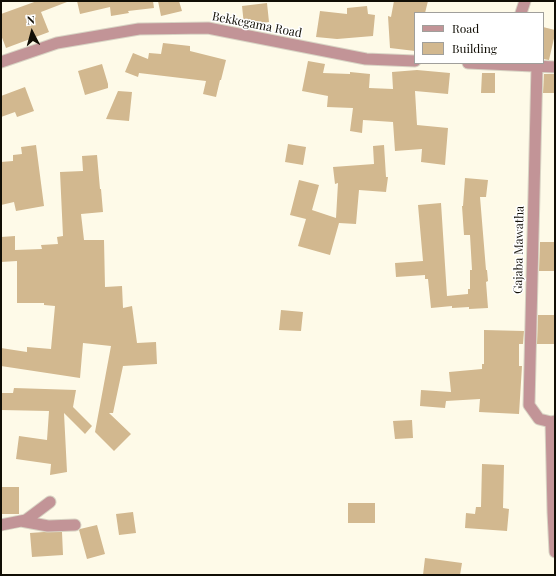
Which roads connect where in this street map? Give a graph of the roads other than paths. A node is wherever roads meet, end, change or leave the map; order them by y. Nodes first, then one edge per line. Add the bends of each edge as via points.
1 (525, 1) edge
2 (521, 12) edge
3 (414, 61) edge
4 (1, 62) edge
5 (502, 64) edge
6 (537, 66) junction
7 (555, 67) edge
8 (553, 422) edge
9 (50, 502) dead end
10 (22, 520) junction
11 (1, 525) edge
12 (75, 525) dead end
13 (555, 552) edge

1 - 2 street
3 - 4 street, Bekkegama Road via 366,59 208,28 139,29 57,43
5 - 6 street
6 - 7 street
6 - 8 street, Gajaba Mawatha via 528,405 539,419
8 - 13 street, Gajaba Mawatha
9 - 10 street via 26,520
10 - 11 street
10 - 12 street via 48,526

